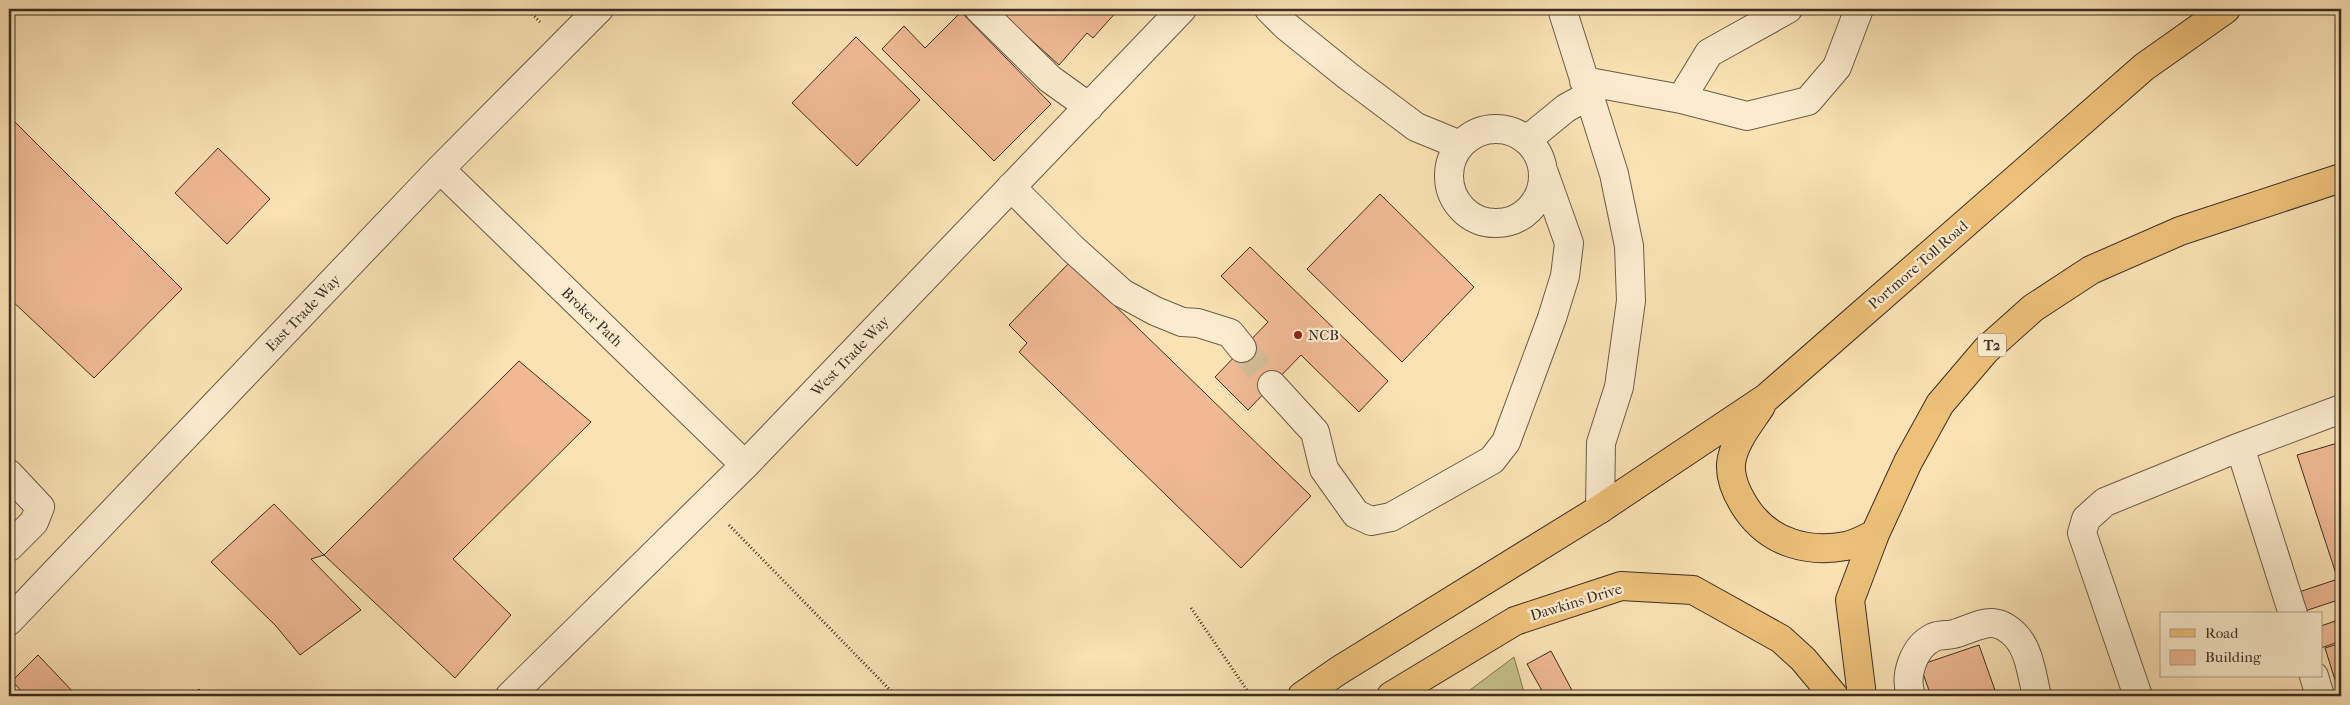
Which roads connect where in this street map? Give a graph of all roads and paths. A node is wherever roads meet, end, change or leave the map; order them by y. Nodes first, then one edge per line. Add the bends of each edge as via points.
1 (600, 9) edge
2 (979, 9) edge
3 (1182, 9) edge
4 (1269, 9) edge
5 (1562, 9) edge
6 (1788, 9) edge
7 (1859, 9) edge
8 (2226, 9) edge
9 (1586, 89) junction
10 (1681, 99) junction
11 (1088, 107) junction
12 (1527, 140) junction
13 (1460, 145) junction
14 (440, 169) junction
15 (1544, 173) junction
16 (2341, 178) edge
17 (1011, 188) junction
18 (1242, 348) tunnel mouth
19 (1272, 385) tunnel mouth
20 (1766, 398) junction
21 (2341, 410) edge
22 (2240, 447) junction
23 (745, 465) junction
24 (9, 474) edge
25 (707, 502) junction
26 (1600, 509) junction
27 (1875, 534) junction
28 (9, 547) edge
29 (1191, 608) dead end
30 (2292, 612) edge
31 (9, 621) edge
32 (2315, 678) edge
33 (510, 696) edge
34 (896, 696) edge
35 (1251, 696) edge
36 (1302, 696) edge
37 (1391, 696) edge
38 (1834, 696) edge
39 (1862, 696) edge
40 (1911, 696) edge
41 (2037, 696) edge
42 (2138, 696) edge
43 (2320, 696) edge

1 - 14 street, East Trade Way
2 - 11 street via 1050,79
3 - 11 street, West Trade Way
4 - 13 street via 1348,76 1416,127
5 - 9 street
6 - 10 street via 1709,53
7 - 10 street via 1837,67 1808,101 1746,116
8 - 20 main road, Portmore Toll Road via 2144,66
9 - 10 street
9 - 12 street
9 - 26 street via 1614,174 1627,236 1631,301 1619,387 1601,443
11 - 17 street, West Trade Way
12 - 13 street via 1511,131 1492,128 1475,133
12 - 15 street via 1539,154
13 - 15 street via 1451,161 1448,180 1454,198 1465,213 1481,222 1499,224 1514,220 1532,208 1542,191
14 - 23 street, Broker Path
14 - 31 street, East Trade Way
15 - 19 street via 1569,243 1565,276 1506,442 1492,460 1391,517 1371,521 1356,514 1324,469 1314,432
16 - 27 main road, T2 via 2180,231 2091,270 2033,308 1986,350 1940,404 1908,462
17 - 18 street via 1122,293 1182,322 1198,323 1230,333
17 - 23 street, West Trade Way
20 - 26 main road, Portmore Toll Road
20 - 27 main road via 1737,444 1731,464 1738,496 1758,525 1786,543 1811,548 1847,546
21 - 22 street
22 - 30 street
22 - 42 street via 2105,502 2090,513 2083,525 2082,533
23 - 25 street, West Trade Way
24 - 28 street via 40,507 34,522
25 - 33 street, West Trade Way
25 - 34 path
26 - 36 main road
27 - 39 main road, T2 via 1850,600
29 - 35 path
32 - 43 street
37 - 38 main road, Dawkins Drive via 1515,621 1621,586 1693,590 1780,638 1803,659
40 - 41 street via 1908,674 1922,646 1935,637 1956,634 1987,621 2014,634 2024,646

